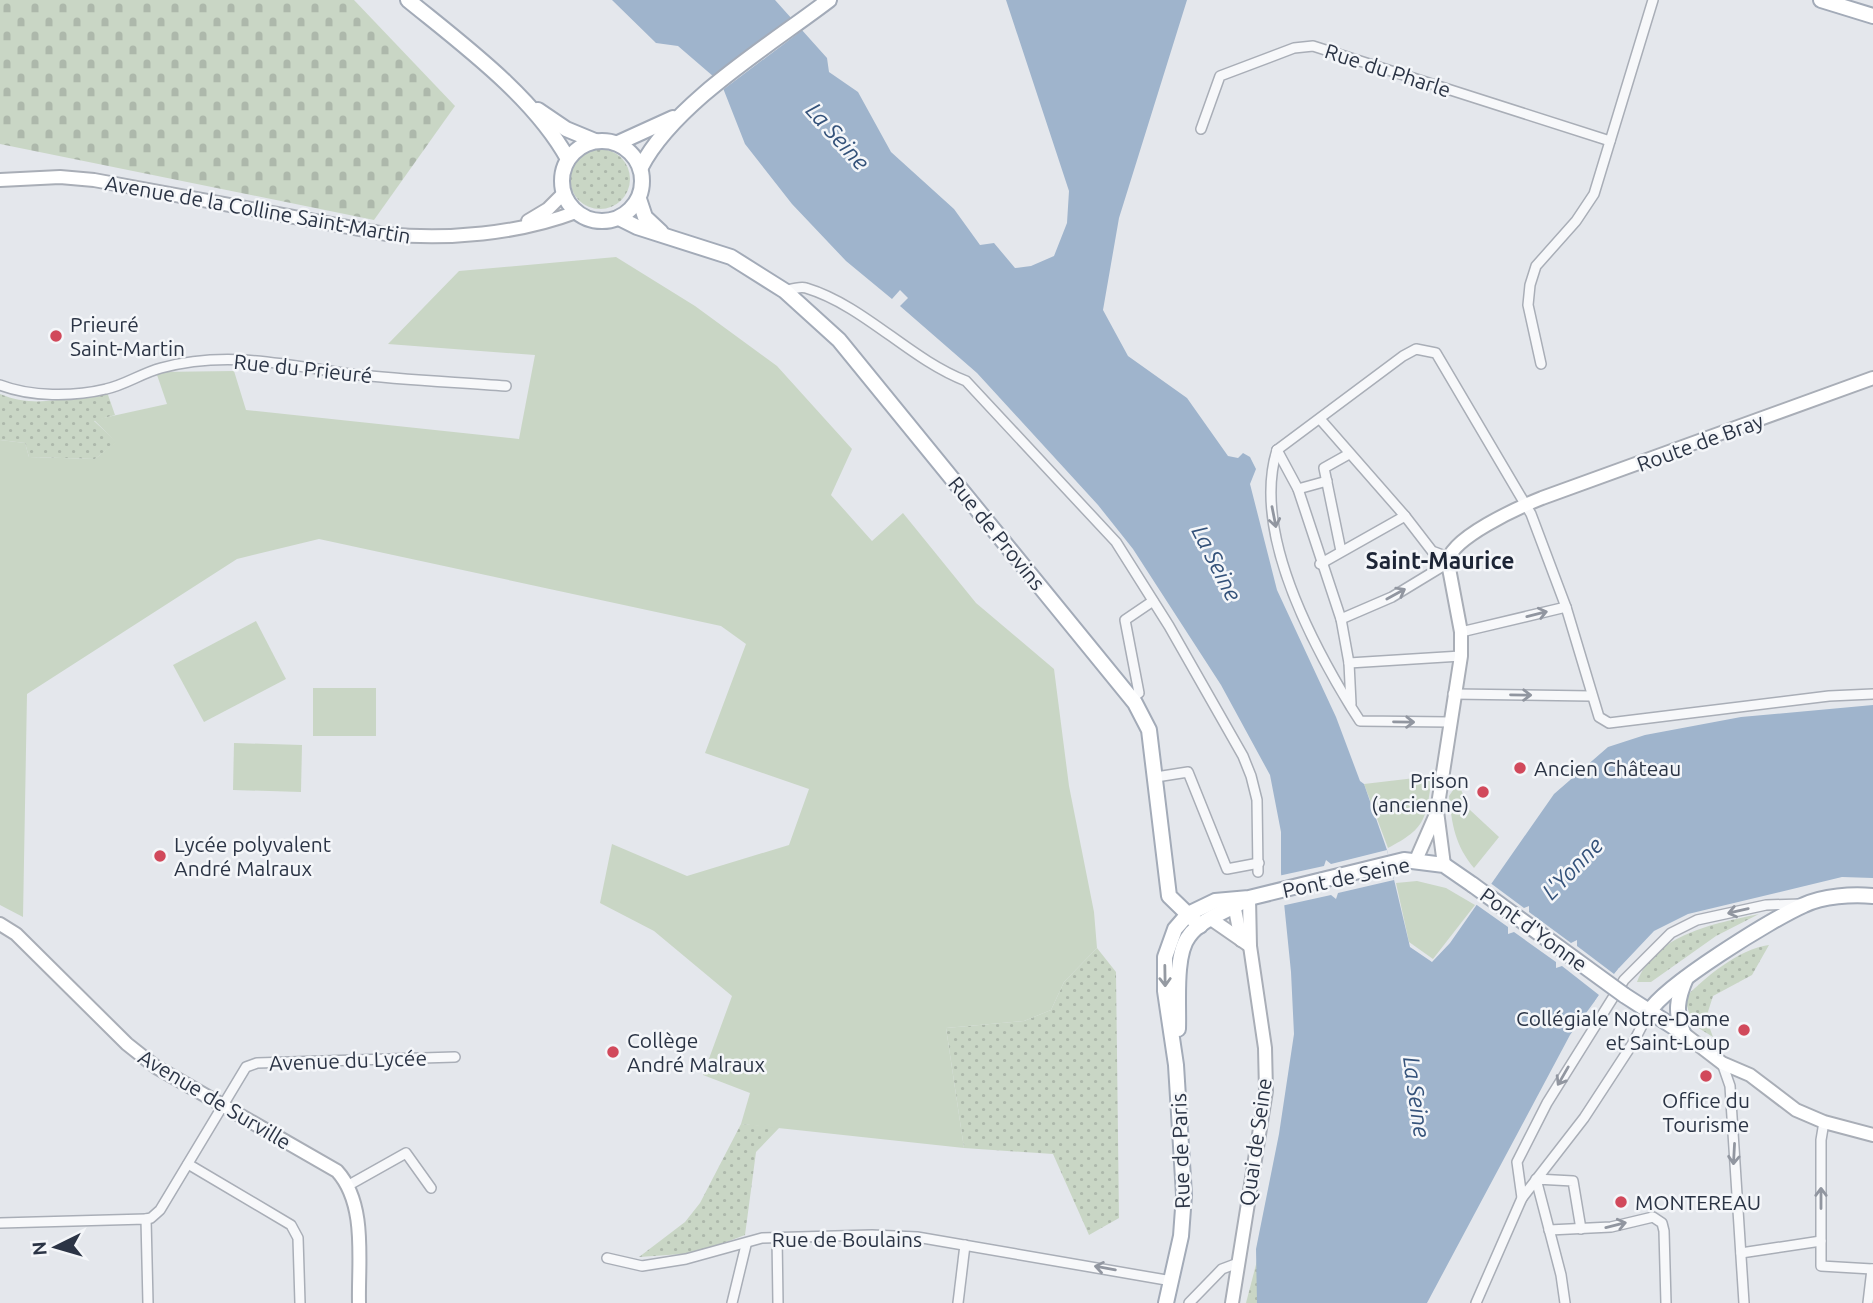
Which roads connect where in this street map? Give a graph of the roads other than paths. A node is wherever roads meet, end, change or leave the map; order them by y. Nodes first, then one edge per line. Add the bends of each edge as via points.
1 (408, 0) edge
2 (829, 0) edge
3 (1653, 0) edge
4 (1821, 0) edge
5 (1873, 16) edge
6 (520, 98) junction
7 (677, 116) junction
8 (1201, 129) dead end
9 (595, 141) junction
10 (1610, 141) junction
11 (618, 143) junction
12 (568, 159) junction
13 (641, 167) junction
14 (0, 180) edge
15 (564, 193) junction
16 (639, 199) junction
17 (576, 212) junction
18 (620, 218) junction
19 (515, 227) junction
20 (662, 233) junction
21 (785, 291) junction
22 (1541, 364) dead end
23 (1873, 378) edge
24 (0, 385) edge
25 (506, 386) dead end
26 (1320, 419) junction
27 (1277, 450) junction
28 (1349, 454) junction
29 (1327, 481) junction
30 (1298, 489) junction
31 (1526, 505) junction
32 (1405, 516) junction
33 (1341, 551) junction
34 (1448, 560) junction
35 (1320, 564) junction
36 (1153, 601) junction
37 (1566, 607) junction
38 (1340, 620) junction
39 (1461, 632) junction
40 (1461, 656) junction
41 (1349, 663) junction
42 (1453, 694) junction
43 (1873, 694) edge
44 (1591, 696) junction
45 (1131, 699) junction
46 (1351, 707) junction
47 (1449, 722) junction
48 (1156, 777) junction
49 (1437, 811) junction
50 (1416, 860) junction
51 (1444, 865) junction
52 (1873, 896) edge
53 (1249, 898) junction
54 (1234, 903) junction
55 (1806, 904) junction
56 (1188, 914) junction
57 (1205, 923) junction
58 (0, 924) edge
59 (1246, 943) junction
60 (1687, 978) junction
61 (1649, 1012) junction
62 (1683, 1033) junction
63 (455, 1057) dead end
64 (1722, 1063) junction
65 (1176, 1065) junction
66 (1750, 1075) junction
67 (1730, 1086) junction
68 (221, 1105) junction
69 (1824, 1122) junction
70 (1873, 1135) edge
71 (188, 1164) junction
72 (1536, 1179) junction
73 (349, 1185) junction
74 (431, 1188) dead end
75 (1522, 1198) junction
76 (146, 1219) junction
77 (0, 1223) edge
78 (1581, 1228) junction
79 (1549, 1230) junction
80 (777, 1237) junction
81 (1821, 1241) junction
82 (746, 1245) junction
83 (965, 1245) junction
84 (1741, 1252) junction
85 (607, 1258) dead end
86 (1238, 1263) junction
87 (1873, 1269) edge
88 (1172, 1281) junction
89 (148, 1303) edge
90 (300, 1303) edge
91 (359, 1303) edge
92 (732, 1303) edge
93 (778, 1303) edge
94 (958, 1303) edge
95 (1166, 1303) edge
96 (1189, 1303) edge
97 (1232, 1303) edge
98 (1476, 1303) edge
99 (1565, 1303) edge
100 (1666, 1303) edge
101 (1744, 1303) edge
102 (1868, 1303) edge

1 - 6 main road
2 - 7 main road
3 - 10 street
4 - 5 main road
6 - 9 main road via 566,129
6 - 12 main road via 556,138
7 - 11 main road
7 - 13 main road
8 - 10 street, Rue du Pharle via 1220,76 1294,48 1313,46
9 - 11 main road
9 - 12 main road
10 - 22 street via 1594,194 1536,266 1530,285 1528,304
11 - 13 main road
12 - 15 main road
13 - 16 main road
14 - 19 main road, Avenue de la Colline Saint-Martin via 94,180 386,234 421,237
15 - 17 main road
15 - 19 main road, Avenue de la Colline Saint-Martin via 548,209
16 - 18 main road
16 - 20 main road via 645,217
17 - 18 main road via 597,221
17 - 19 main road, Avenue de la Colline Saint-Martin
18 - 20 main road, Rue de Provins
20 - 21 main road, Rue de Provins via 731,257
21 - 36 street via 804,287 846,307 942,372 966,381 1116,542
21 - 45 main road, Rue de Provins via 839,340
23 - 31 main road, Route de Bray
24 - 25 street, Rue du Prieuré via 50,394 106,389 160,368 209,359 264,359 351,374
26 - 27 street
26 - 28 street
26 - 31 street via 1416,349 1436,353
27 - 30 street
27 -> 46 street via 1270,497 1297,610
28 - 29 street via 1324,468
28 - 32 street
29 - 30 street
29 - 33 street
30 - 35 street
31 - 34 main road, Route de Bray via 1469,537 1455,547
31 - 37 street
32 - 33 street
32 - 34 street via 1432,551
33 - 35 street
38 -> 34 street via 1392,597
34 - 39 main road
35 - 38 street
36 - 45 street via 1125,620 1139,693
36 - 48 street via 1243,757 1257,800 1259,867 1227,869 1188,772
39 -> 37 street
37 - 44 street
38 - 41 street
39 - 40 main road
40 - 41 street
40 - 42 main road
41 - 46 street
42 -> 44 street
42 - 47 main road
43 - 44 street via 1609,723 1599,717
45 - 48 main road, Rue de Provins via 1150,730
46 -> 47 street via 1360,721
47 - 49 main road
48 - 56 main road, Rue de Provins via 1169,896
49 - 50 main road
49 - 51 main road
50 - 51 main road, Pont de Seine
50 - 53 main road, Pont de Seine
51 - 61 main road, Pont d'Yonne, bridge
52 - 55 main road
53 - 54 main road, Rue de Paris
53 - 59 main road, Quai de Seine
54 - 56 main road, Rue de Paris via 1215,901
54 - 57 main road, Rue de Paris
54 - 59 main road
55 - 60 main road
55 -> 75 street via 1766,905 1697,920 1654,946 1624,979 1547,1103 1517,1163
56 - 57 main road, Rue de Provins
56 -> 65 main road, Rue de Paris via 1175,929 1164,957
57 - 59 main road
57 - 65 main road, Rue de Paris via 1189,936 1181,957
58 - 68 main road, Avenue de Surville via 16,934 127,1044 156,1067
59 - 86 main road, Quai de Seine via 1265,1048 1266,1091
60 - 61 main road via 1656,999
60 - 62 main road via 1676,1012
61 - 62 main road, Pont d'Yonne
61 - 72 street via 1584,1118
62 - 64 main road
63 - 68 street, Avenue du Lycée via 257,1063 240,1073
64 - 66 main road
64 - 67 street
65 - 88 main road, Rue de Paris via 1184,1195
66 - 67 street
66 - 69 main road via 1796,1110
67 -> 84 street
68 - 71 street, Avenue du Lycée
68 - 73 main road, Avenue de Surville via 337,1171
69 - 70 main road
81 -> 69 street
71 - 76 street, Avenue du Lycée via 160,1210
71 - 90 street via 291,1226 298,1238
72 - 75 street
72 - 78 street via 1573,1181
72 - 79 street
73 - 74 street via 407,1153
73 - 91 main road via 355,1202
75 - 98 street
76 - 77 street
76 - 89 street
78 - 79 street
78 -> 100 street via 1611,1227 1653,1217 1662,1223
79 - 99 street
80 - 82 street, Rue de Boulains
80 - 83 street, Rue de Boulains via 888,1236
80 - 93 street
81 - 84 street
81 - 87 street via 1821,1266
82 - 85 street, Rue de Boulains via 642,1266
82 - 92 street
88 -> 83 street, Rue de Boulains
83 - 94 street
84 - 101 street
86 - 96 street via 1222,1269
86 - 97 main road, Quai de Seine
87 - 102 street
88 - 95 main road, Rue de Paris

